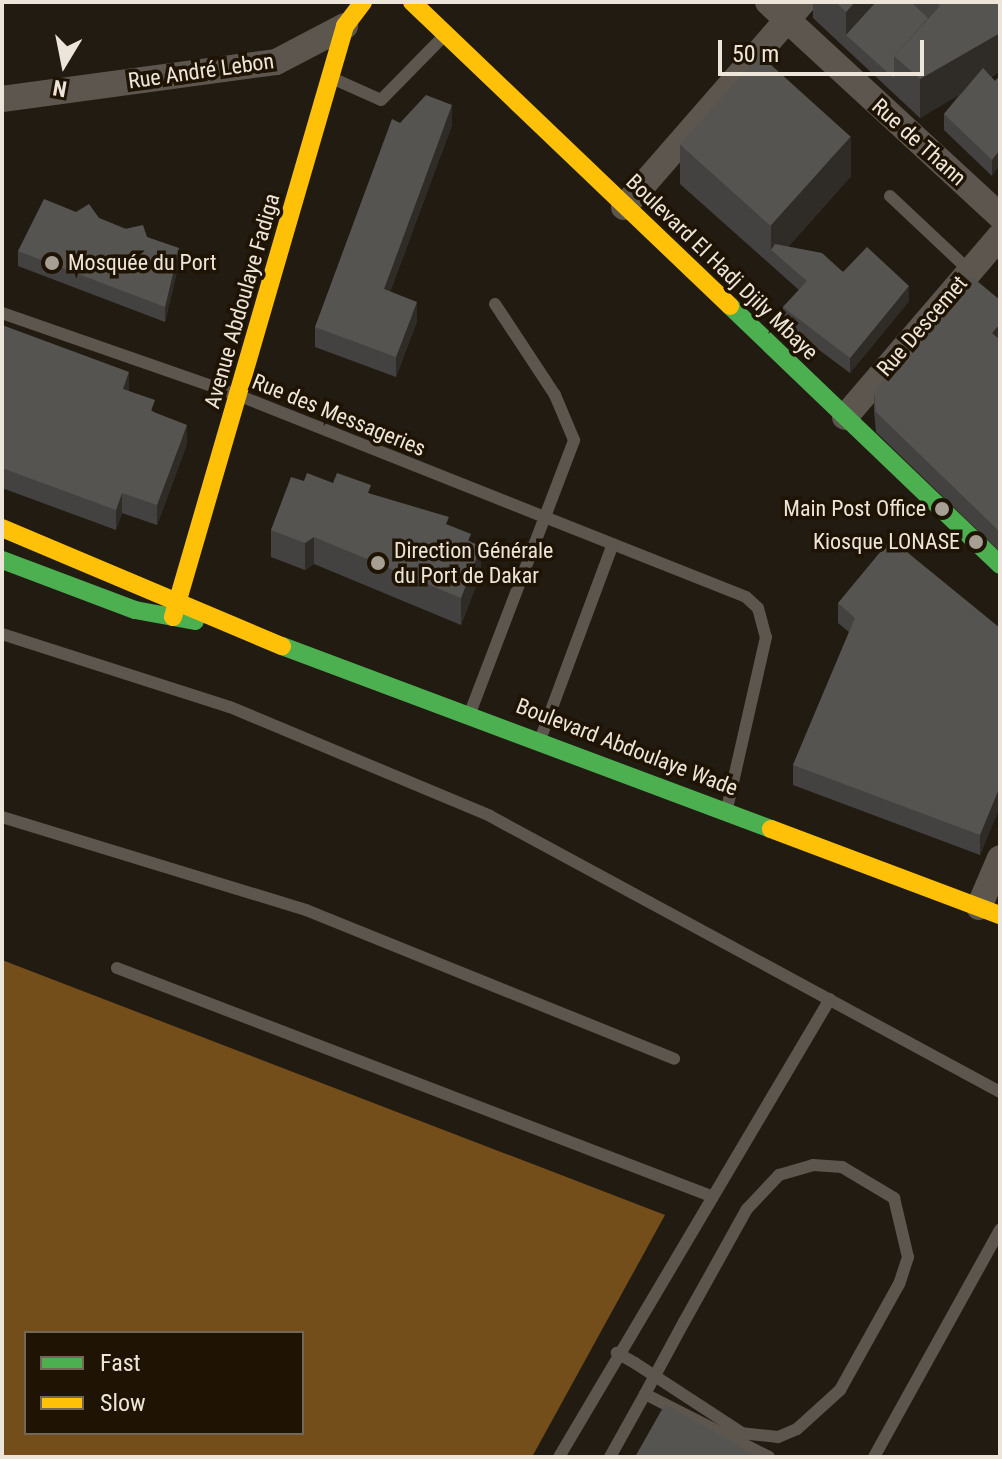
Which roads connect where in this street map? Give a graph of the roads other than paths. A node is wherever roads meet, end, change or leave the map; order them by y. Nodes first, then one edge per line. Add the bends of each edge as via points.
1 (363, 2) edge
2 (412, 2) edge
3 (786, 8) edge
4 (345, 26) junction
5 (445, 34) junction
6 (331, 77) junction
7 (2, 99) edge
8 (890, 196) dead end
9 (624, 207) junction
10 (1000, 216) edge
11 (1000, 236) edge
12 (970, 271) junction
13 (495, 304) dead end
14 (2, 313) edge
15 (240, 396) junction
16 (845, 417) junction
17 (549, 517) junction
18 (2, 528) edge
19 (613, 544) junction
20 (2, 560) edge
21 (1000, 565) edge
22 (177, 609) junction
23 (2, 634) edge
24 (470, 713) junction
25 (540, 740) junction
26 (727, 809) junction
27 (2, 817) edge
28 (1000, 858) edge
29 (989, 911) edge
30 (117, 968) dead end
31 (830, 999) junction
32 (674, 1059) dead end
33 (1000, 1092) edge
34 (708, 1195) junction
35 (1000, 1230) edge
36 (617, 1353) junction
37 (645, 1394) junction
38 (559, 1457) edge
39 (610, 1457) edge
40 (769, 1457) edge
41 (874, 1457) edge

1 - 4 street, Avenue Abdoulaye Fadiga
2 - 5 street, Boulevard El Hadj Djily Mbaye
3 - 9 street
3 - 10 street, Rue de Thann
4 - 6 street, Avenue Abdoulaye Fadiga
4 - 7 street, Rue André Lebon via 276,62
5 - 6 lane via 381,100
5 - 9 street, Boulevard El Hadj Djily Mbaye
6 - 15 street, Avenue Abdoulaye Fadiga
8 - 12 lane
9 - 16 street, Boulevard El Hadj Djily Mbaye
11 - 12 street, Rue Descemet
12 - 16 street, Rue Descemet
13 - 17 lane via 555,395 574,440
14 - 15 lane, Rue des Messageries
15 - 17 lane, Rue des Messageries
15 - 22 street, Avenue Abdoulaye Fadiga
16 - 21 street, Boulevard El Hadj Djily Mbaye
17 - 19 lane, Rue des Messageries
17 - 24 lane
18 - 22 street, Boulevard Abdoulaye Wade
19 - 25 lane
19 - 26 lane, Rue des Messageries via 758,608 766,637
20 - 22 street, Boulevard Abdoulaye Wade
22 - 24 street, Boulevard Abdoulaye Wade
23 - 31 lane via 150,677 417,784
24 - 25 street, Boulevard Abdoulaye Wade
25 - 26 street, Boulevard Abdoulaye Wade
26 - 29 street, Boulevard Abdoulaye Wade
27 - 32 lane via 306,910
28 - 29 street
30 - 34 lane
31 - 33 lane
31 - 34 lane
34 - 36 lane
35 - 41 lane
36 - 37 lane via 635,1363 649,1372 662,1381 742,1433 778,1437 797,1429 840,1390 899,1284 908,1257 894,1198 842,1167 813,1165 779,1175 747,1209 684,1322 678,1334 658,1370 651,1382
36 - 38 lane
37 - 39 lane
37 - 40 lane

